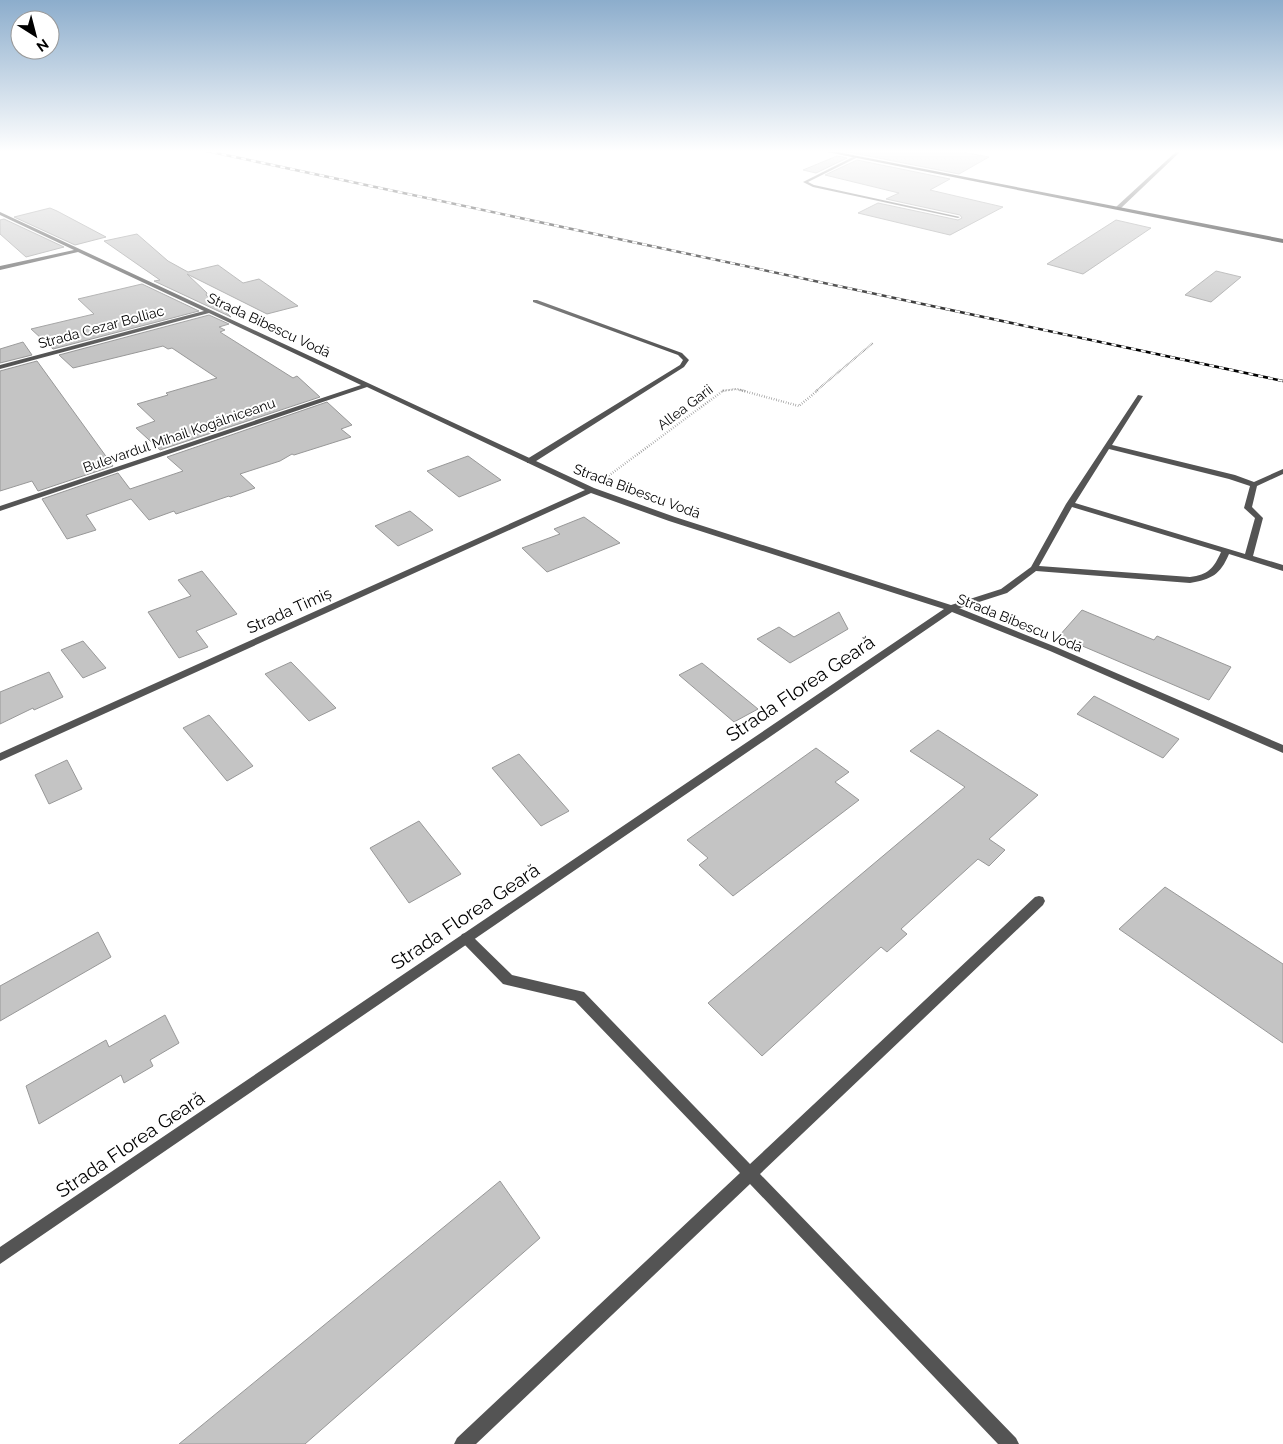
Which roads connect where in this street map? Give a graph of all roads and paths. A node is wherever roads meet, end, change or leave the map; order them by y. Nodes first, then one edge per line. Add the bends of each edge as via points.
1 (9, 217) edge
2 (1165, 217) edge
3 (1283, 241) edge
4 (79, 250) junction
5 (0, 268) edge
6 (535, 301) dead end
7 (209, 311) junction
8 (873, 343) dead end
9 (0, 367) edge
10 (367, 385) junction
11 (1140, 396) dead end
12 (1107, 446) junction
13 (530, 461) junction
14 (1283, 471) edge
15 (1254, 486) junction
16 (591, 490) junction
17 (1070, 504) junction
18 (0, 509) edge
19 (1226, 551) junction
20 (1248, 558) junction
21 (1034, 568) junction
22 (1283, 568) edge
23 (951, 608) junction
24 (1283, 750) edge
25 (0, 757) edge
26 (1039, 901) dead end
27 (466, 938) junction
28 (750, 1173) junction
29 (0, 1256) edge
30 (463, 1444) edge
31 (1010, 1444) edge

1 - 4 street, Strada Bibescu Vodă
2 - 3 main road
4 - 5 street
4 - 7 street, Strada Bibescu Vodă
6 - 13 street via 680,354 686,360 682,366
7 - 9 street, Strada Cezar Bolliac
7 - 10 street, Strada Bibescu Vodă
8 - 16 path, Allea Garii via 799,406 736,389 724,390
10 - 13 street, Strada Bibescu Vodă
10 - 18 street, Bulevardul Mihail Kogălniceanu
11 - 12 street
12 - 15 street via 1232,477
12 - 17 street
13 - 16 street, Strada Bibescu Vodă
14 - 15 street
15 - 20 street via 1248,508 1259,518
16 - 23 street, Strada Bibescu Vodă
16 - 25 street, Strada Timiș
17 - 19 street
17 - 21 street
19 - 20 street
19 - 21 street via 1220,565 1209,577 1190,580
20 - 22 street
21 - 23 street, Strada Florea Geară via 1004,591
23 - 24 street, Strada Bibescu Vodă
23 - 27 street, Strada Florea Geară
26 - 28 street
27 - 28 street via 508,980 579,996
27 - 29 street, Strada Florea Geară
28 - 30 street
28 - 31 street

